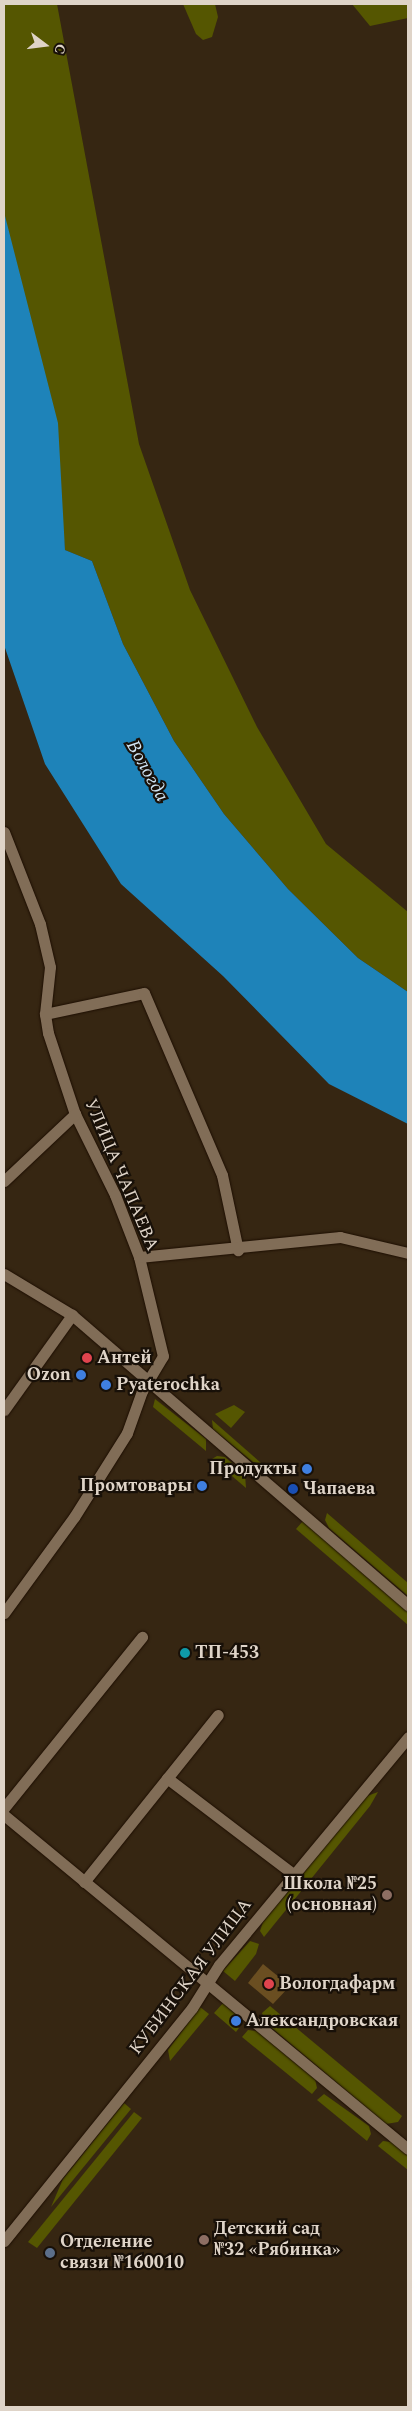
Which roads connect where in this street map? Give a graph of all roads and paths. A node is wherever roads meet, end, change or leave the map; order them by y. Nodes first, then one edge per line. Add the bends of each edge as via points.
1 (4, 832) edge
2 (45, 1014) junction
3 (75, 1114) junction
4 (4, 1181) edge
5 (238, 1250) junction
6 (408, 1254) edge
7 (139, 1257) junction
8 (4, 1274) edge
9 (72, 1315) junction
10 (150, 1381) junction
11 (4, 1410) edge
12 (408, 1605) edge
13 (4, 1613) edge
14 (142, 1637) dead end
15 (218, 1715) dead end
16 (408, 1737) edge
17 (166, 1778) junction
18 (4, 1808) edge
19 (4, 1815) edge
20 (293, 1874) junction
21 (84, 1882) junction
22 (207, 1983) junction
23 (408, 2149) edge
24 (4, 2241) edge

1 - 2 street, УЛИЦА ЧАПАЕВА via 40,924 50,967
2 - 3 street, УЛИЦА ЧАПАЕВА
2 - 5 street via 144,993 222,1175
3 - 4 street
3 - 7 street, УЛИЦА ЧАПАЕВА via 115,1195
5 - 6 street via 340,1237
5 - 7 street
7 - 10 street, УЛИЦА ЧАПАЕВА via 162,1348 162,1362
8 - 9 street
9 - 10 street
9 - 11 street
10 - 12 street
10 - 13 street, УЛИЦА ЧАПАЕВА via 142,1391 127,1433 74,1517
14 - 18 street
15 - 17 street
16 - 20 street, КУБИНСКАЯ УЛИЦА
17 - 20 street
17 - 21 street
19 - 21 street
20 - 22 street, КУБИНСКАЯ УЛИЦА
21 - 22 street
22 - 23 street
22 - 24 street, КУБИНСКАЯ УЛИЦА via 192,2008

